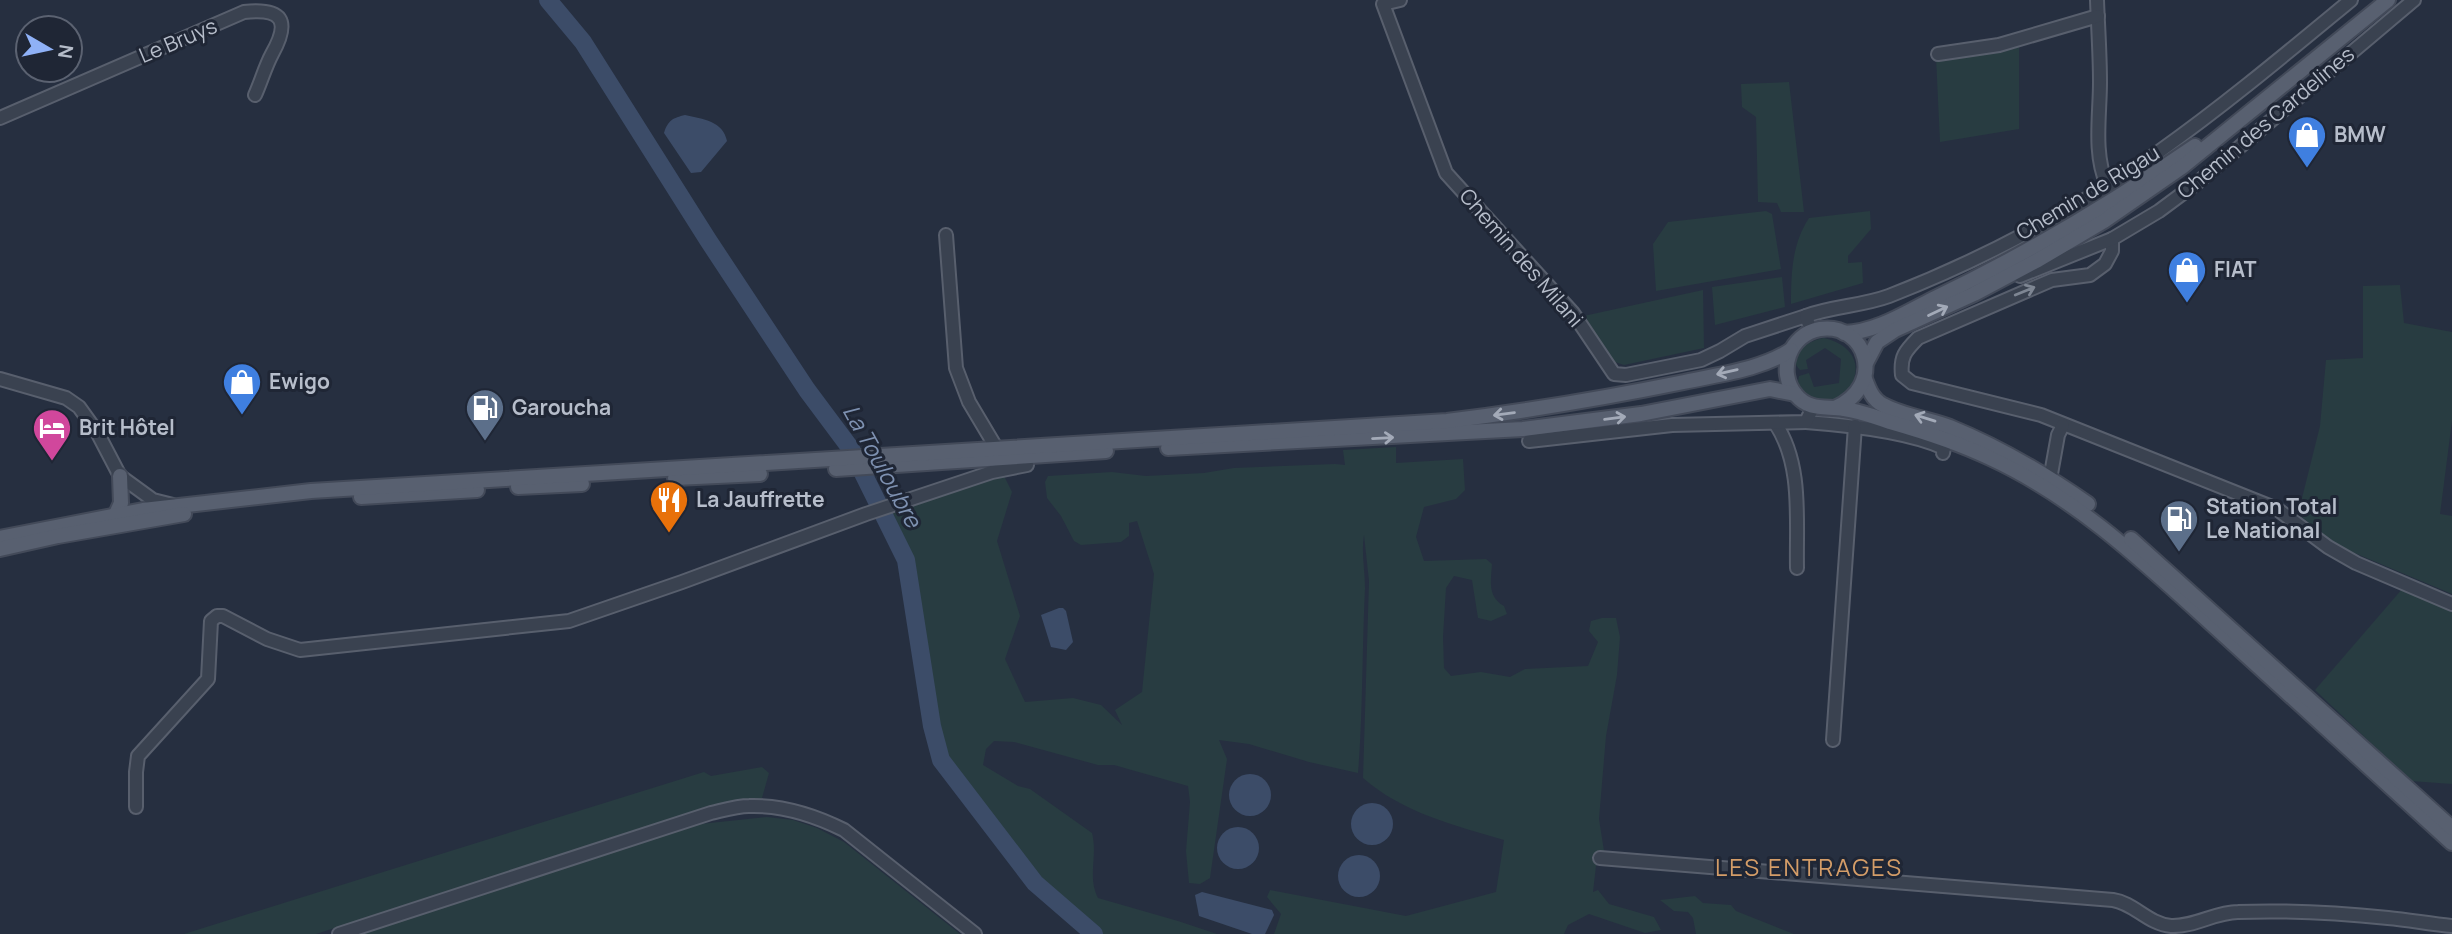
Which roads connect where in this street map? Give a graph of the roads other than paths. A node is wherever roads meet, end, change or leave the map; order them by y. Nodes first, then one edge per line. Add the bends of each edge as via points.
1 (1400, 0) edge
2 (2097, 0) edge
3 (2351, 0) edge
4 (2388, 0) edge
5 (2414, 0) edge
6 (2098, 16) junction
7 (1938, 54) dead end
8 (255, 95) dead end
9 (2247, 115) junction
10 (0, 118) edge
11 (2108, 185) junction
12 (946, 235) dead end
13 (2112, 239) junction
14 (1974, 294) junction
15 (1806, 316) junction
16 (1811, 332) junction
17 (1844, 333) junction
18 (1791, 350) junction
19 (1866, 363) junction
20 (0, 379) edge
21 (1865, 379) junction
22 (1795, 394) junction
23 (1813, 407) junction
24 (1835, 408) junction
25 (1806, 422) junction
26 (1775, 423) junction
27 (2063, 425) junction
28 (1854, 426) junction
29 (1529, 441) dead end
30 (1025, 452) junction
31 (1943, 453) dead end
32 (997, 454) junction
33 (840, 464) junction
34 (120, 476) junction
35 (2050, 484) junction
36 (141, 493) junction
37 (176, 506) junction
38 (143, 509) junction
39 (116, 514) junction
40 (58, 536) junction
41 (0, 538) edge
42 (0, 549) edge
43 (1797, 568) dead end
44 (2452, 604) edge
45 (1833, 740) dead end
46 (136, 807) dead end
47 (2452, 828) edge
48 (2452, 843) edge
49 (1600, 858) dead end
50 (2452, 926) edge
51 (339, 934) edge
52 (975, 934) edge

1 - 15 street, Chemin des Milani via 1383,4 1446,173 1573,313 1614,374 1701,360 1745,335
2 - 6 street
3 - 11 street, Chemin de Rigau via 2243,89
4 - 9 main road
5 - 13 street, Chemin des Cardelines via 2159,211
6 - 7 street via 1999,45
6 - 11 street via 2098,139
8 - 10 street, Le Bruys via 284,27 281,18 261,10 244,12
9 - 14 main road via 2104,221
9 - 17 main road via 1997,269 1870,329
11 - 15 street, Chemin de Rigau via 1962,265 1886,297
12 - 32 street via 956,368
13 - 14 street, Chemin des Cardelines
27 -> 13 street via 2041,415 1912,383 1902,376 1900,361 1918,338 2052,279 2090,275 2105,264
19 -> 14 main road via 1877,342 1895,330
15 - 16 street
16 - 17 main road via 1828,329
16 - 18 main road
17 - 19 main road via 1858,345
18 - 22 main road via 1786,373
18 -> 30 main road via 1769,363 1611,397 1502,414
19 - 21 main road
20 - 34 street via 55,394 79,407
21 - 24 main road via 1848,402
35 -> 21 main road via 1968,435 1885,406 1875,400
22 - 23 main road
30 -> 22 main road via 1523,429 1641,414 1770,389
23 - 24 main road
23 - 25 street
24 - 35 main road via 1952,440
25 - 26 street
25 - 28 street
26 - 29 street via 1672,425
26 - 43 street via 1794,470
27 - 35 street
27 - 44 street via 2277,509 2356,563
28 - 31 street via 1935,443 1944,448
28 - 45 street
30 - 32 main road
30 - 46 street via 1027,465 866,514 569,621 300,650 217,616 211,621 208,678 138,756
32 - 33 main road
33 - 37 main road via 311,491
33 - 40 main road via 312,500 177,515
34 - 36 street
34 - 39 main road via 121,503
35 - 47 main road via 2094,508 2157,561
35 - 48 main road via 2116,538
36 - 37 street
36 - 38 street
37 - 38 main road
38 - 39 main road
38 - 40 main road via 136,516 71,529
39 - 41 main road
40 - 42 main road
49 - 50 street via 2113,900 2169,926 2195,924 2234,912 2273,912
51 - 52 street via 711,813 747,806 798,811 844,830

